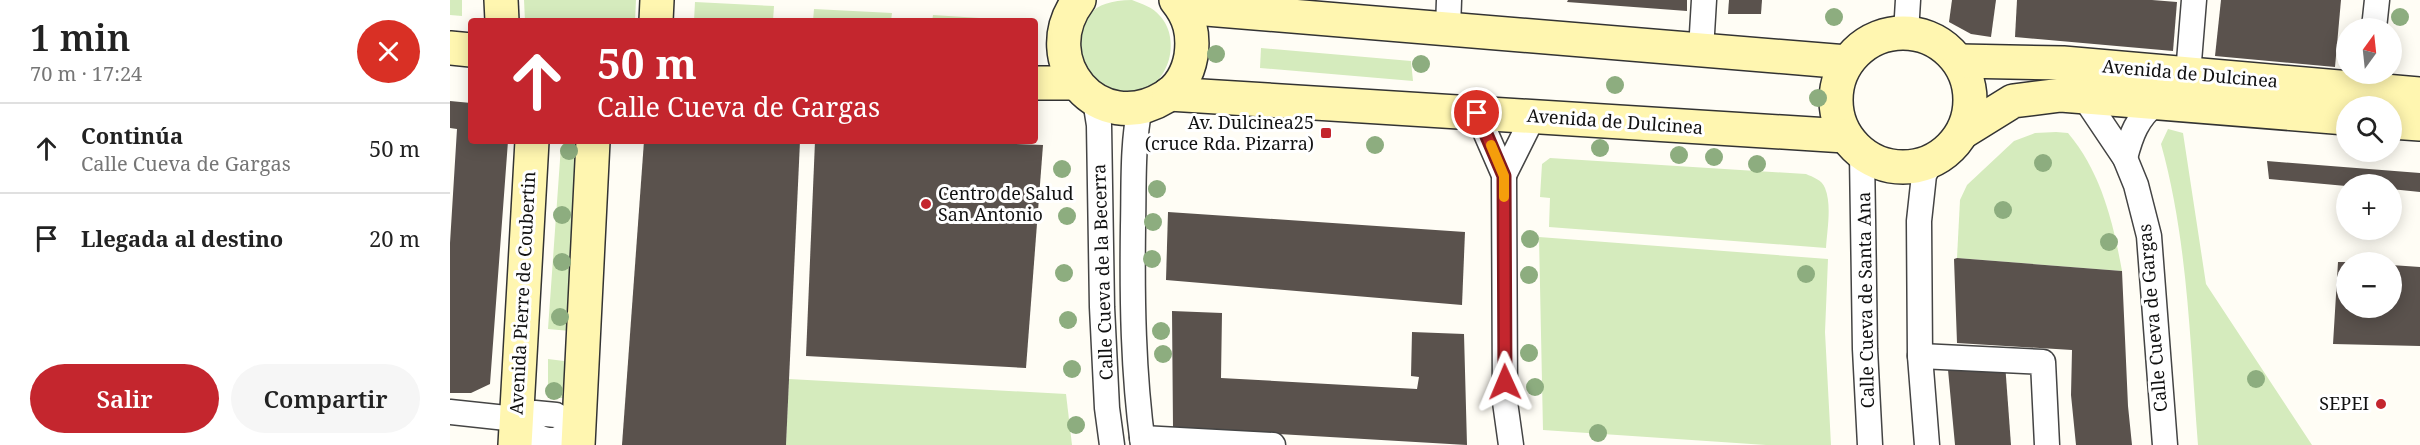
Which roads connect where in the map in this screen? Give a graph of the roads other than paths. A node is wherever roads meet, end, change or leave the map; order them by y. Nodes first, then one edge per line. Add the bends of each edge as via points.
1 (501, 0) edge
2 (657, 0) edge
3 (1079, 0) edge
4 (1704, 0) edge
5 (1908, 0) edge
6 (2194, 0) edge
7 (2377, 0) edge
8 (1179, 4) edge
9 (1303, 8) edge
10 (1449, 14) edge
11 (502, 18) edge
12 (656, 18) edge
13 (2375, 18) edge
14 (1906, 33) junction
15 (450, 48) edge
16 (468, 50) edge
17 (1701, 50) junction
18 (1960, 61) junction
19 (1847, 62) junction
20 (2188, 74) junction
21 (2336, 81) edge
22 (1038, 84) edge
23 (2378, 84) edge
24 (1086, 92) junction
25 (1169, 94) junction
26 (2420, 94) edge
27 (2084, 97) junction
28 (2156, 102) junction
29 (1140, 108) junction
30 (1477, 113) junction
31 (1533, 117) junction
32 (2336, 117) edge
33 (2402, 123) edge
34 (2420, 124) edge
35 (1962, 132) junction
36 (531, 144) edge
37 (593, 144) edge
38 (1853, 146) junction
39 (2125, 158) junction
40 (1931, 162) junction
41 (1504, 176) junction
42 (1920, 356) junction
43 (450, 412) edge
44 (515, 432) edge
45 (578, 436) edge
46 (1142, 442) edge
47 (1112, 445) edge
48 (1273, 445) edge
49 (1511, 445) edge
50 (1870, 445) edge
51 (1927, 445) edge
52 (2047, 445) edge
53 (2164, 445) edge

1 - 11 main road
2 - 12 main road
3 - 24 main road via 1064,32 1063,50 1068,70
4 - 17 street
5 - 14 street
6 - 20 street
7 - 13 street
8 - 9 main road
8 - 25 main road via 1188,18 1193,40 1189,67
9 - 10 main road
10 - 17 main road
14 - 18 main road via 1930,39
14 - 19 main road via 1869,41
15 - 16 main road
17 - 19 main road
18 - 20 main road, Avenida de Dulcinea via 2063,63
18 - 35 main road via 1970,96 1970,111
19 - 38 main road via 1837,83 1834,105 1837,119
20 - 21 main road, Avenida de Dulcinea
22 - 24 main road
23 - 26 main road, Avenida de Dulcinea
24 - 29 main road via 1122,109
24 - 47 street, Calle Cueva de la Becerra via 1099,125 1103,319
25 - 29 main road
25 - 30 main road, Avenida de Dulcinea
27 - 28 main road, Avenida de Dulcinea
27 - 35 main road, Avenida de Dulcinea via 2061,95 2013,101
27 - 39 street, Calle Cueva de Gargas
28 - 32 main road, Avenida de Dulcinea
28 - 39 street via 2142,113 2130,136
29 - 46 street, Calle Cueva de la Becerra via 1135,132 1133,278 1137,407
30 - 31 main road, Avenida de Dulcinea
30 - 41 street
31 - 38 main road, Avenida de Dulcinea
31 - 41 street
33 - 34 main road
35 - 40 main road via 1949,150
36 - 44 main road, Avenida Pierre de Coubertin
37 - 45 main road
38 - 40 main road via 1884,166 1905,168
38 - 50 street, Calle Cueva de Santa Ana
39 - 53 street, Calle Cueva de Gargas via 2150,236
40 - 42 street via 1924,175 1919,221
41 - 49 street via 1505,402
42 - 51 street
42 - 52 street via 2043,362
43 - 44 street
44 - 45 street via 535,413 556,415
46 - 48 street

